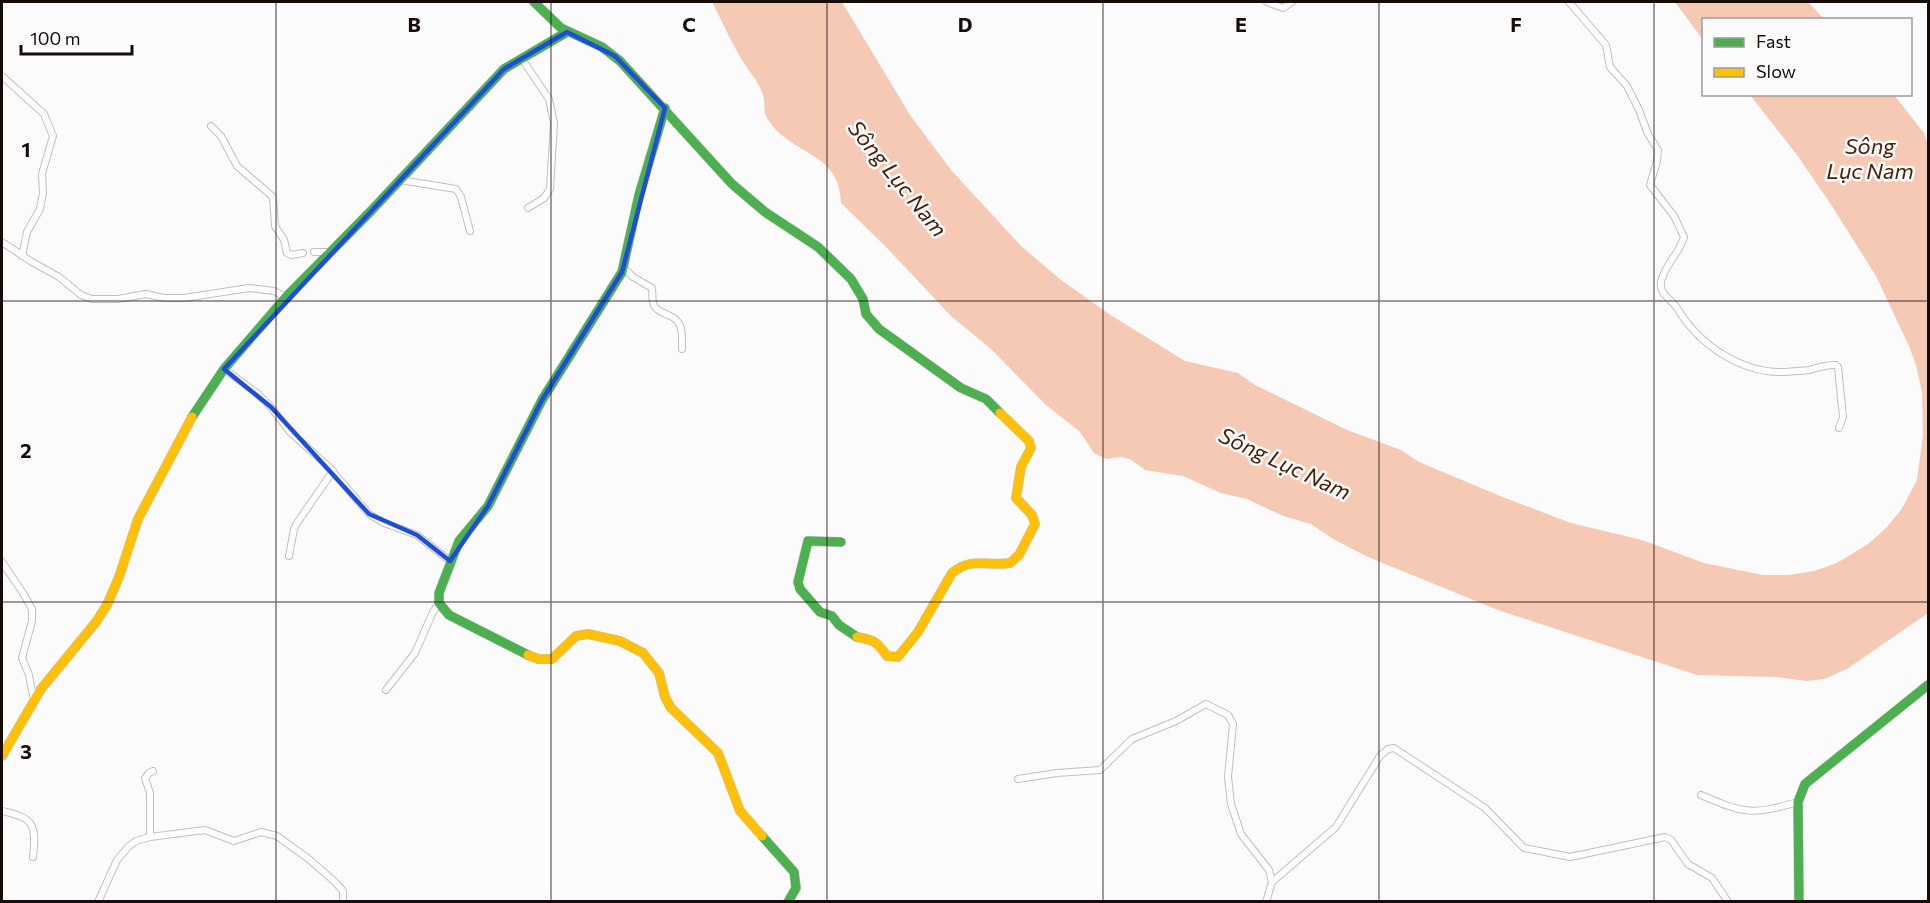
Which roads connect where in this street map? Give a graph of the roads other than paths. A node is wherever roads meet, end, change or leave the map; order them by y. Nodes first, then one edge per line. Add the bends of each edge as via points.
1 (534, 2) edge
2 (1267, 2) edge
3 (1292, 2) edge
4 (1569, 2) edge
5 (567, 32) junction
6 (522, 59) junction
7 (2, 76) edge
8 (665, 108) junction
9 (212, 126) dead end
10 (400, 180) junction
11 (528, 208) dead end
12 (470, 231) dead end
13 (2, 242) edge
14 (314, 252) dead end
15 (331, 252) junction
16 (303, 254) dead end
17 (22, 256) junction
18 (623, 267) junction
19 (286, 297) junction
20 (682, 349) dead end
21 (224, 369) junction
22 (1839, 428) dead end
23 (333, 471) junction
24 (842, 542) dead end
25 (289, 556) dead end
26 (450, 561) junction
27 (2, 562) edge
28 (439, 603) junction
29 (1929, 686) edge
30 (386, 690) dead end
31 (34, 701) junction
32 (2, 756) edge
33 (153, 771) dead end
34 (1018, 779) dead end
35 (1701, 795) dead end
36 (1798, 802) junction
37 (2, 811) edge
38 (150, 837) junction
39 (33, 856) dead end
40 (1272, 882) junction
41 (789, 901) edge
42 (98, 902) edge
43 (343, 902) edge
44 (1266, 902) edge
45 (1728, 902) edge
46 (1799, 902) edge

1 - 5 street
2 - 3 street via 1283,8
4 - 22 street via 1606,45 1610,67 1627,86 1658,150 1650,185 1669,208 1684,237 1663,275 1662,292 1706,344 1741,363 1774,372 1836,365 1843,417
5 - 6 street
5 - 8 street via 609,52
6 - 10 street via 504,69
6 - 11 street via 549,99 554,123 550,189
7 - 17 street via 44,114 54,136 42,174 40,209 27,232
8 - 18 street
8 - 24 street via 732,184 765,212 818,247 851,279 863,299 866,314 879,329 961,388 986,399 1031,443 1021,467 1016,498 1033,518 1034,526 1016,560 1005,565 971,562 955,570 898,657 887,656 878,642 857,637 832,616 820,612 801,589 799,580 808,541
9 - 16 street via 237,166 273,197 275,226 287,253
10 - 12 street via 456,189
10 - 15 street
13 - 17 street
14 - 15 street
15 - 19 street
17 - 19 street via 92,299 146,294 184,298 249,288
18 - 20 street via 652,288 656,309 680,323
18 - 26 street via 532,417 488,506 459,541
19 - 21 street
21 - 23 street via 271,406 290,432
21 - 31 street via 194,414 147,501 102,614
23 - 25 street via 297,523
23 - 26 street via 373,517 417,535
26 - 28 street
27 - 31 street via 32,609 22,658
28 - 30 street via 411,659
28 - 41 street via 449,615 538,659 552,659 583,634 620,641 643,653 657,670 671,708 718,753 740,810 794,872 796,888
29 - 36 street via 1809,780
31 - 32 street
33 - 38 street via 145,778 150,793
34 - 40 street via 1100,770 1132,739 1206,705 1228,715 1233,724 1228,777 1231,804 1241,834 1266,865
35 - 36 street via 1748,812
36 - 46 street
37 - 39 street via 28,819 34,837
38 - 42 street via 136,841 122,853
38 - 43 street via 206,830 234,841 261,832 272,834 336,882 343,891
40 - 44 street
40 - 45 street via 1336,827 1383,752 1394,748 1481,805 1524,848 1570,857 1665,837 1685,861 1712,878

